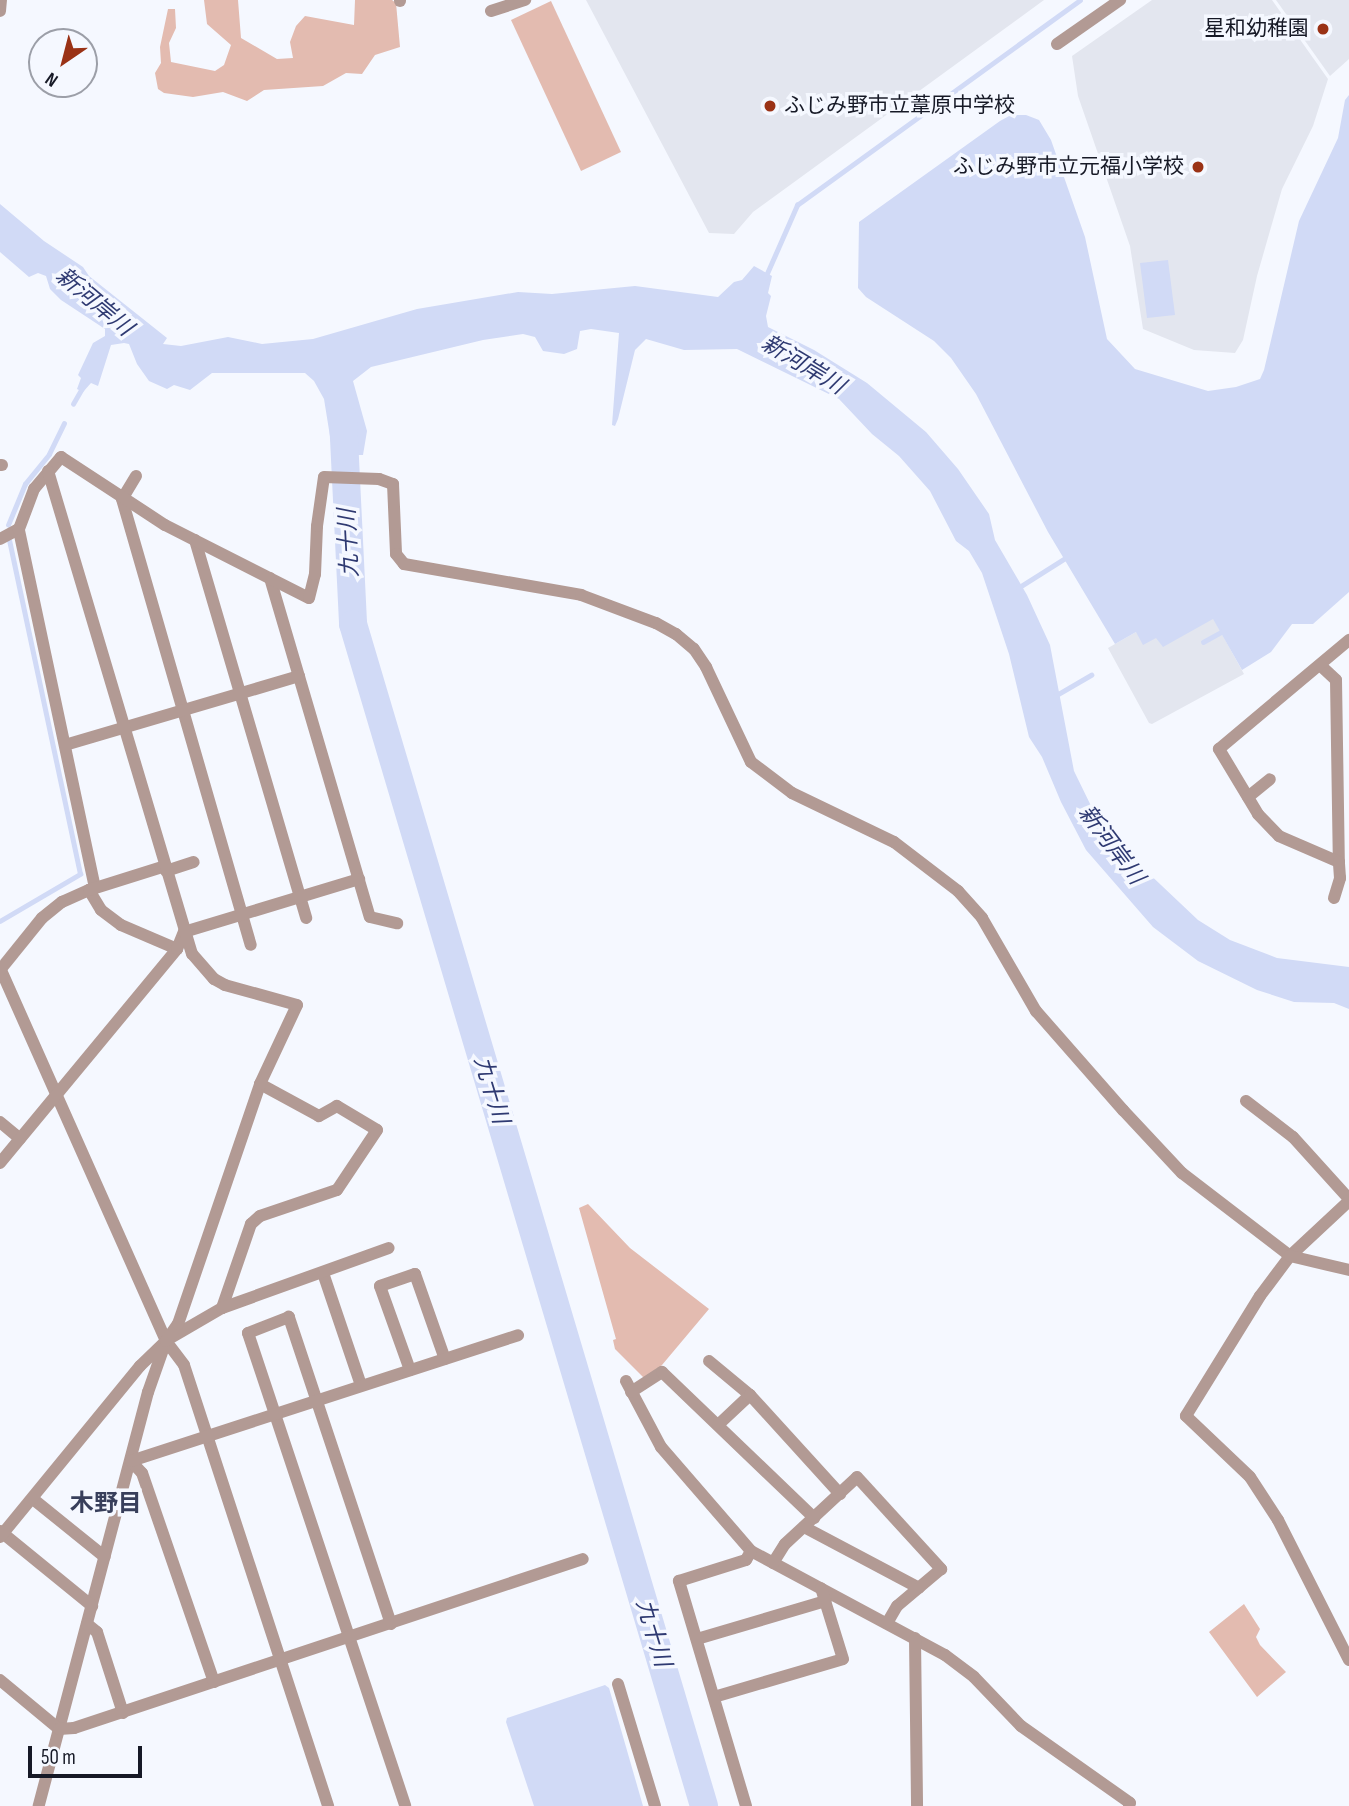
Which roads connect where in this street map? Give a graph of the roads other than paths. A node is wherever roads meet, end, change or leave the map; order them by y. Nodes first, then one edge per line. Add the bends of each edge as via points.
1 (1, 0) edge
2 (525, 0) edge
3 (1120, 0) edge
4 (0, 11) edge
5 (491, 11) dead end
6 (1058, 44) dead end
7 (48, 471) junction
8 (136, 476) dead end
9 (122, 499) junction
10 (19, 529) junction
11 (0, 539) edge
12 (195, 540) junction
13 (270, 578) junction
14 (1349, 640) edge
15 (1320, 665) junction
16 (299, 676) junction
17 (1349, 676) edge
18 (1336, 680) junction
19 (240, 693) junction
20 (182, 710) junction
21 (124, 727) junction
22 (65, 745) junction
23 (1270, 779) dead end
24 (1248, 796) junction
25 (194, 862) dead end
26 (1339, 862) junction
27 (165, 869) junction
28 (359, 878) junction
29 (1345, 879) edge
30 (92, 889) junction
31 (299, 897) junction
32 (1334, 898) dead end
33 (242, 915) junction
34 (306, 918) dead end
35 (397, 923) dead end
36 (184, 932) junction
37 (251, 945) dead end
38 (177, 948) junction
39 (0, 969) edge
40 (260, 1084) junction
41 (57, 1095) junction
42 (1245, 1101) dead end
43 (0, 1122) edge
44 (20, 1139) junction
45 (0, 1163) edge
46 (1349, 1200) edge
47 (388, 1248) dead end
48 (1290, 1256) junction
49 (1349, 1270) edge
50 (323, 1273) junction
51 (222, 1308) junction
52 (518, 1335) dead end
53 (166, 1341) junction
54 (445, 1359) junction
55 (709, 1361) dead end
56 (410, 1370) junction
57 (361, 1385) junction
58 (750, 1395) junction
59 (317, 1400) junction
60 (273, 1413) junction
61 (718, 1425) junction
62 (206, 1437) junction
63 (131, 1461) junction
64 (839, 1494) junction
65 (33, 1499) junction
66 (809, 1522) junction
67 (1, 1534) edge
68 (751, 1551) junction
69 (105, 1557) junction
70 (583, 1559) dead end
71 (773, 1563) junction
72 (821, 1588) junction
73 (919, 1588) junction
74 (825, 1601) junction
75 (92, 1606) junction
76 (887, 1623) junction
77 (87, 1624) junction
78 (391, 1624) junction
79 (348, 1637) junction
80 (915, 1638) junction
81 (697, 1639) junction
82 (280, 1659) junction
83 (1349, 1660) edge
84 (0, 1680) edge
85 (214, 1682) junction
86 (618, 1684) dead end
87 (714, 1697) junction
88 (123, 1713) junction
89 (59, 1729) junction
90 (39, 1806) edge
91 (328, 1806) edge
92 (405, 1806) edge
93 (655, 1806) edge
94 (746, 1806) edge
95 (917, 1806) edge
96 (1129, 1806) edge

1 - 4 street
2 - 5 street
3 - 6 street
7 - 9 street via 61,457
7 - 10 street via 34,489
7 - 21 street
8 - 9 street
9 - 12 street
9 - 20 street
10 - 11 street
10 - 22 street
12 - 13 street
12 - 19 street
13 - 16 street
13 - 48 street via 309,598 324,477 379,479 393,484 396,554 404,564 581,595 676,634 706,667 751,762 792,793 905,849 958,891 982,918 1036,1011 1123,1110 1182,1173
14 - 15 street
15 - 18 street
15 - 24 street via 1219,749
16 - 19 street
16 - 28 street
17 - 18 street
18 - 26 street
19 - 20 street
19 - 31 street
20 - 21 street
20 - 33 street
21 - 22 street
21 - 27 street
22 - 30 street
23 - 24 street
24 - 26 street via 1279,836
25 - 27 street
26 - 29 street
27 - 30 street
27 - 36 street
28 - 31 street
28 - 35 street via 370,917
29 - 32 street
30 - 38 street via 100,910 121,925
30 - 39 street via 62,902 42,918
31 - 33 street
31 - 34 street
33 - 36 street
33 - 37 street
36 - 38 street
36 - 40 street via 192,954 214,978 297,1005
38 - 41 street
39 - 41 street
40 - 51 street via 319,1116 337,1106 377,1130 337,1190 260,1216 251,1224
40 - 53 street via 178,1324
41 - 44 street
41 - 53 street
42 - 46 street via 1293,1137
43 - 44 street
44 - 45 street
46 - 48 street
47 - 50 street
48 - 49 street
48 - 83 street via 1186,1416 1250,1477 1278,1520
50 - 51 street
50 - 57 street
51 - 53 street
52 - 54 street
53 - 62 street via 184,1365
53 - 63 street
53 - 65 street via 139,1366
54 - 56 street
54 - 56 street via 415,1274 380,1286
55 - 58 street
56 - 57 street
57 - 59 street
58 - 61 street
58 - 64 street
59 - 60 street
59 - 60 street via 289,1317 248,1333
59 - 78 street
60 - 62 street
60 - 79 street
61 - 66 street
61 - 68 street via 662,1372 629,1386 661,1447
62 - 63 street
62 - 82 street
63 - 69 street
63 - 85 street via 142,1473
64 - 66 street
64 - 73 street via 857,1477 941,1569
65 - 67 street
65 - 69 street
66 - 71 street via 785,1544
66 - 73 street
67 - 75 street
68 - 71 street
68 - 81 street via 746,1560 679,1581
69 - 75 street
70 - 78 street
71 - 72 street
72 - 74 street
72 - 76 street
73 - 76 street via 897,1606
74 - 81 street
74 - 87 street via 842,1658
75 - 77 street
76 - 80 street
77 - 88 street via 97,1632
77 - 89 street
78 - 79 street
79 - 82 street
79 - 92 street
80 - 95 street
80 - 96 street via 974,1677 1021,1727 1130,1802
81 - 87 street
82 - 85 street
82 - 91 street
84 - 89 street
85 - 88 street
86 - 93 street
87 - 94 street
88 - 89 street
89 - 90 street

